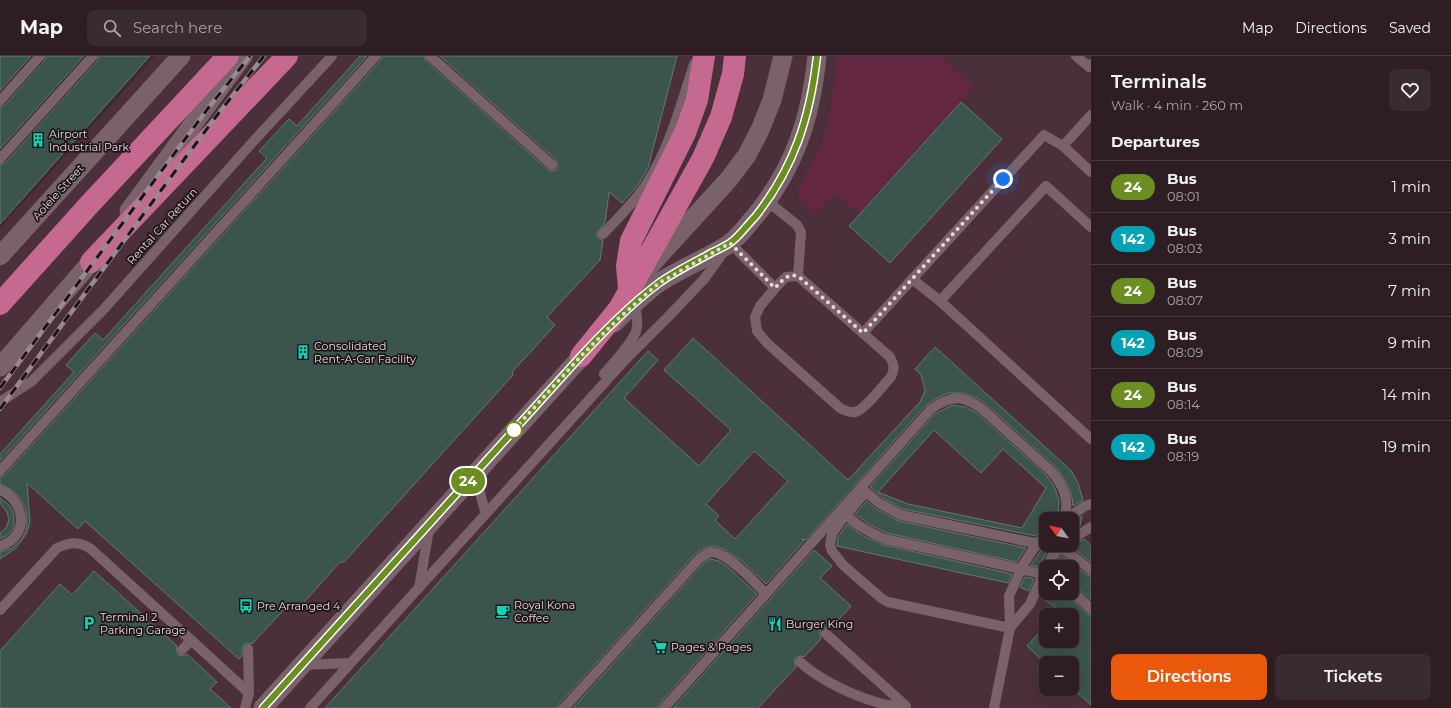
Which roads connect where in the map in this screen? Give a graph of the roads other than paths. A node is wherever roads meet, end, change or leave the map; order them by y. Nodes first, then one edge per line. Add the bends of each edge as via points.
1 (40, 56) edge
2 (92, 56) edge
3 (181, 56) edge
4 (228, 56) edge
5 (243, 56) edge
6 (287, 56) edge
7 (332, 56) edge
8 (376, 56) edge
9 (430, 56) edge
10 (696, 56) edge
11 (704, 56) edge
12 (735, 56) edge
13 (783, 56) edge
14 (817, 56) edge
15 (1076, 56) edge
16 (1091, 64) edge
17 (0, 101) edge
18 (1091, 115) edge
19 (1063, 146) junction
20 (0, 159) edge
21 (552, 165) dead end
22 (1091, 172) edge
23 (767, 201) junction
24 (1091, 227) edge
25 (603, 234) dead end
26 (730, 243) junction
27 (0, 256) edge
28 (91, 262) junction
29 (798, 276) junction
30 (912, 279) junction
31 (629, 288) junction
32 (775, 288) junction
33 (940, 301) junction
34 (0, 304) edge
35 (863, 333) junction
36 (581, 356) junction
37 (0, 367) edge
38 (0, 402) edge
39 (1091, 439) edge
40 (473, 463) junction
41 (0, 471) edge
42 (0, 490) edge
43 (1091, 504) edge
44 (484, 508) junction
45 (841, 510) junction
46 (1066, 512) edge
47 (1076, 512) edge
48 (430, 523) junction
49 (1091, 526) edge
50 (1079, 534) edge
51 (1039, 543) edge
52 (1039, 543) edge
53 (0, 546) edge
54 (1058, 552) edge
55 (1067, 552) edge
56 (1051, 560) edge
57 (1090, 569) edge
58 (1039, 574) edge
59 (1039, 584) edge
60 (419, 588) junction
61 (766, 594) junction
62 (1079, 598) edge
63 (1091, 609) edge
64 (0, 610) edge
65 (1010, 628) junction
66 (826, 634) dead end
67 (191, 640) junction
68 (248, 649) dead end
69 (182, 650) dead end
70 (800, 662) dead end
71 (350, 663) junction
72 (302, 665) junction
73 (252, 701) edge
74 (908, 707) edge
75 (245, 708) edge
76 (263, 708) edge
77 (302, 708) edge
78 (310, 708) edge
79 (564, 708) edge
80 (664, 708) edge
81 (994, 708) edge

1 - 17 lane
2 - 20 lane
3 - 27 street, Aolele Street
4 - 34 highway
5 - 28 street
6 - 28 highway
7 - 38 lane, Rental Car Return via 104,309 32,381
8 - 41 lane
9 - 21 lane
10 - 25 lane via 667,146 644,188
11 - 31 highway via 697,100 686,133 631,241 627,266
12 - 36 highway via 733,74 721,117 703,158 619,309
13 - 31 street via 772,100 747,155 729,179
14 - 23 street via 809,110 800,139 786,170
15 - 16 lane via 1089,67
18 - 19 lane
19 - 22 lane
19 - 30 lane via 1044,135
23 - 26 street
23 - 29 lane via 797,225 800,232
24 - 33 lane via 1046,186
26 - 32 lane
26 - 36 street via 659,283
26 - 60 lane via 705,278 626,359
28 - 37 street
29 - 32 lane via 786,276
29 - 35 lane
30 - 33 lane
30 - 35 lane
31 - 40 street
31 - 44 lane via 637,328 629,343
32 - 35 lane via 760,306 755,317 757,331 828,398 846,411 855,412 862,408 894,371 890,357
33 - 39 lane
36 - 48 street
40 - 44 lane
40 - 73 street
42 - 53 lane via 16,501 21,519 16,535
43 - 47 lane
44 - 77 lane
45 - 46 lane via 931,409 942,400 960,398 982,408 1058,479 1067,502
45 - 58 lane via 857,525 885,539
45 - 61 lane
48 - 60 lane
48 - 72 street
49 - 50 lane
51 - 65 lane via 896,513 878,503 866,492 832,534 830,545 836,558 888,602
52 - 65 lane via 1023,565 1009,596
54 - 56 lane
55 - 57 lane
59 - 65 lane via 1030,604
60 - 71 lane
61 - 79 lane via 723,555 716,552 708,553 700,558
61 - 80 lane
62 - 63 lane
64 - 67 lane via 57,548 77,542 91,549
65 - 81 lane
66 - 74 lane
67 - 69 lane
67 - 73 lane
68 - 73 lane
70 - 74 lane via 834,685 884,704
71 - 72 lane
71 - 78 lane
72 - 76 street
73 - 75 lane

